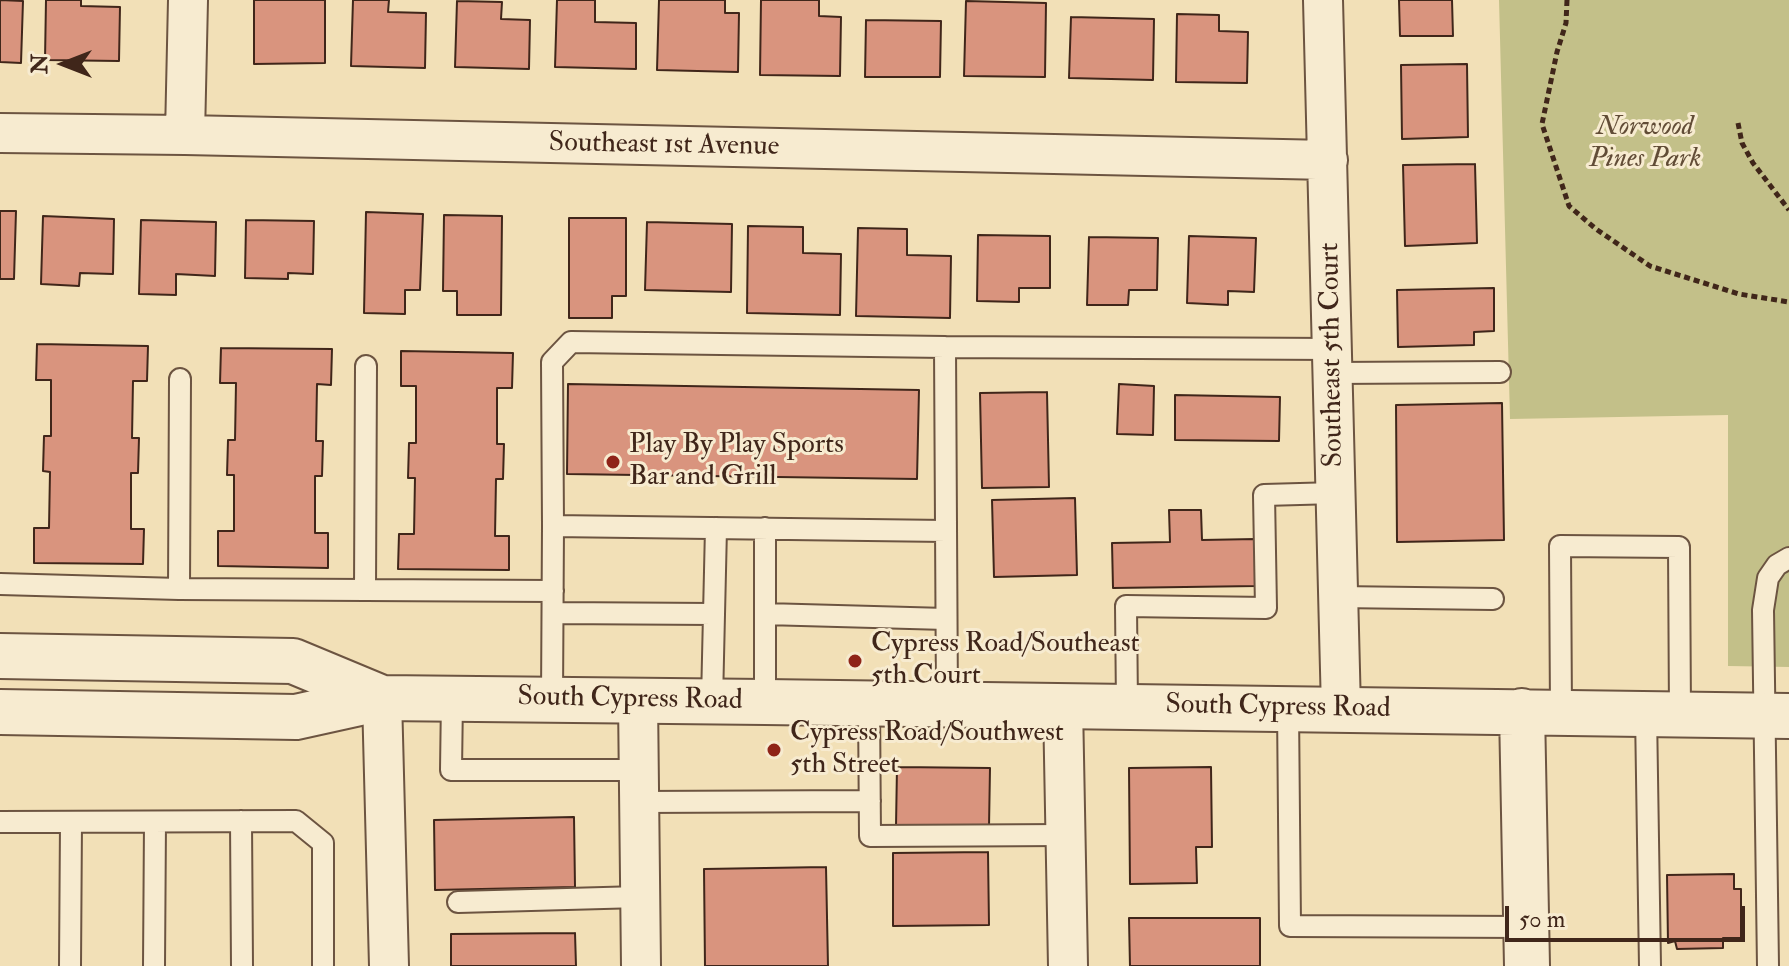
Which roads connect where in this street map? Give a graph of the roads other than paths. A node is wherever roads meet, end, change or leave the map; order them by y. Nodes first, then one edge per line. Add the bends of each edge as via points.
1 (188, 0) edge
2 (1323, 0) edge
3 (0, 133) edge
4 (185, 135) junction
5 (1328, 160) junction
6 (945, 347) junction
7 (1333, 361) junction
8 (366, 366) dead end
9 (1500, 372) dead end
10 (180, 379) dead end
11 (1336, 493) junction
12 (553, 526) junction
13 (716, 528) junction
14 (765, 528) junction
15 (946, 531) junction
16 (1789, 558) edge
17 (0, 584) edge
18 (179, 589) junction
19 (365, 590) junction
20 (553, 591) junction
21 (1338, 597) junction
22 (1493, 599) dead end
23 (553, 613) junction
24 (714, 614) junction
25 (765, 614) junction
26 (946, 619) junction
27 (0, 656) edge
28 (382, 698) junction
29 (452, 699) junction
30 (552, 699) junction
31 (638, 700) junction
32 (712, 701) junction
33 (765, 702) junction
34 (869, 703) junction
35 (947, 704) junction
36 (1063, 705) junction
37 (1127, 706) junction
38 (1288, 708) junction
39 (1341, 709) junction
40 (0, 712) edge
41 (1542, 712) junction
42 (1663, 714) junction
43 (1776, 716) edge
44 (639, 786) junction
45 (870, 801) junction
46 (241, 821) junction
47 (0, 822) edge
48 (71, 822) junction
49 (155, 822) junction
50 (1066, 835) junction
51 (640, 897) junction
52 (458, 902) dead end
53 (1526, 946) edge
54 (70, 966) edge
55 (154, 966) edge
56 (242, 966) edge
57 (323, 966) edge
58 (389, 966) edge
59 (641, 966) edge
60 (1068, 966) edge
61 (1650, 966) edge
62 (1768, 966) edge

1 - 4 street
2 - 5 street, Southeast 5th Court
3 - 4 street, Southeast 1st Avenue
4 - 5 street, Southeast 1st Avenue
5 - 7 street, Southeast 5th Court
6 - 7 lane
6 - 12 lane via 571,342 552,362
6 - 15 lane
7 - 9 lane
7 - 11 street, Southeast 5th Court
8 - 19 lane
10 - 18 lane
11 - 21 street, Southeast 5th Court
11 - 37 lane via 1264,495 1266,608 1126,606
12 - 13 lane
12 - 20 lane
13 - 14 lane
13 - 24 lane
14 - 15 lane
14 - 25 lane
15 - 26 lane
16 - 43 lane via 1768,578 1763,610
17 - 18 lane
18 - 19 lane
19 - 20 lane
20 - 23 lane
21 - 22 lane
21 - 39 street, Southeast 5th Court
23 - 24 lane
23 - 30 lane
24 - 32 lane
25 - 26 lane
25 - 33 lane
26 - 35 lane
27 - 28 street, South Cypress Road via 293,661
28 - 29 street, South Cypress Road
28 - 40 street, South Cypress Road via 296,717
28 - 58 street
29 - 30 street, South Cypress Road
29 - 44 lane via 451,770
30 - 31 street, South Cypress Road
31 - 32 street, South Cypress Road
31 - 44 street
32 - 33 street, South Cypress Road
33 - 34 street, South Cypress Road
34 - 35 street, South Cypress Road
34 - 45 lane
35 - 36 street, South Cypress Road
36 - 37 street, South Cypress Road
36 - 50 street
37 - 38 street, South Cypress Road
38 - 39 street, South Cypress Road
38 - 53 lane via 1290,926
39 - 41 street, South Cypress Road
41 - 42 street, South Cypress Road
41 - 42 lane via 1560,546 1679,547
41 - 53 street
42 - 43 street, South Cypress Road
42 - 61 lane
43 - 62 lane
44 - 45 lane
44 - 51 street
45 - 50 lane via 870,836
46 - 49 lane
46 - 56 lane
46 - 57 lane via 296,821 323,843
47 - 48 lane
48 - 49 lane
48 - 54 lane
49 - 55 lane
50 - 60 street
51 - 52 lane
51 - 59 street

